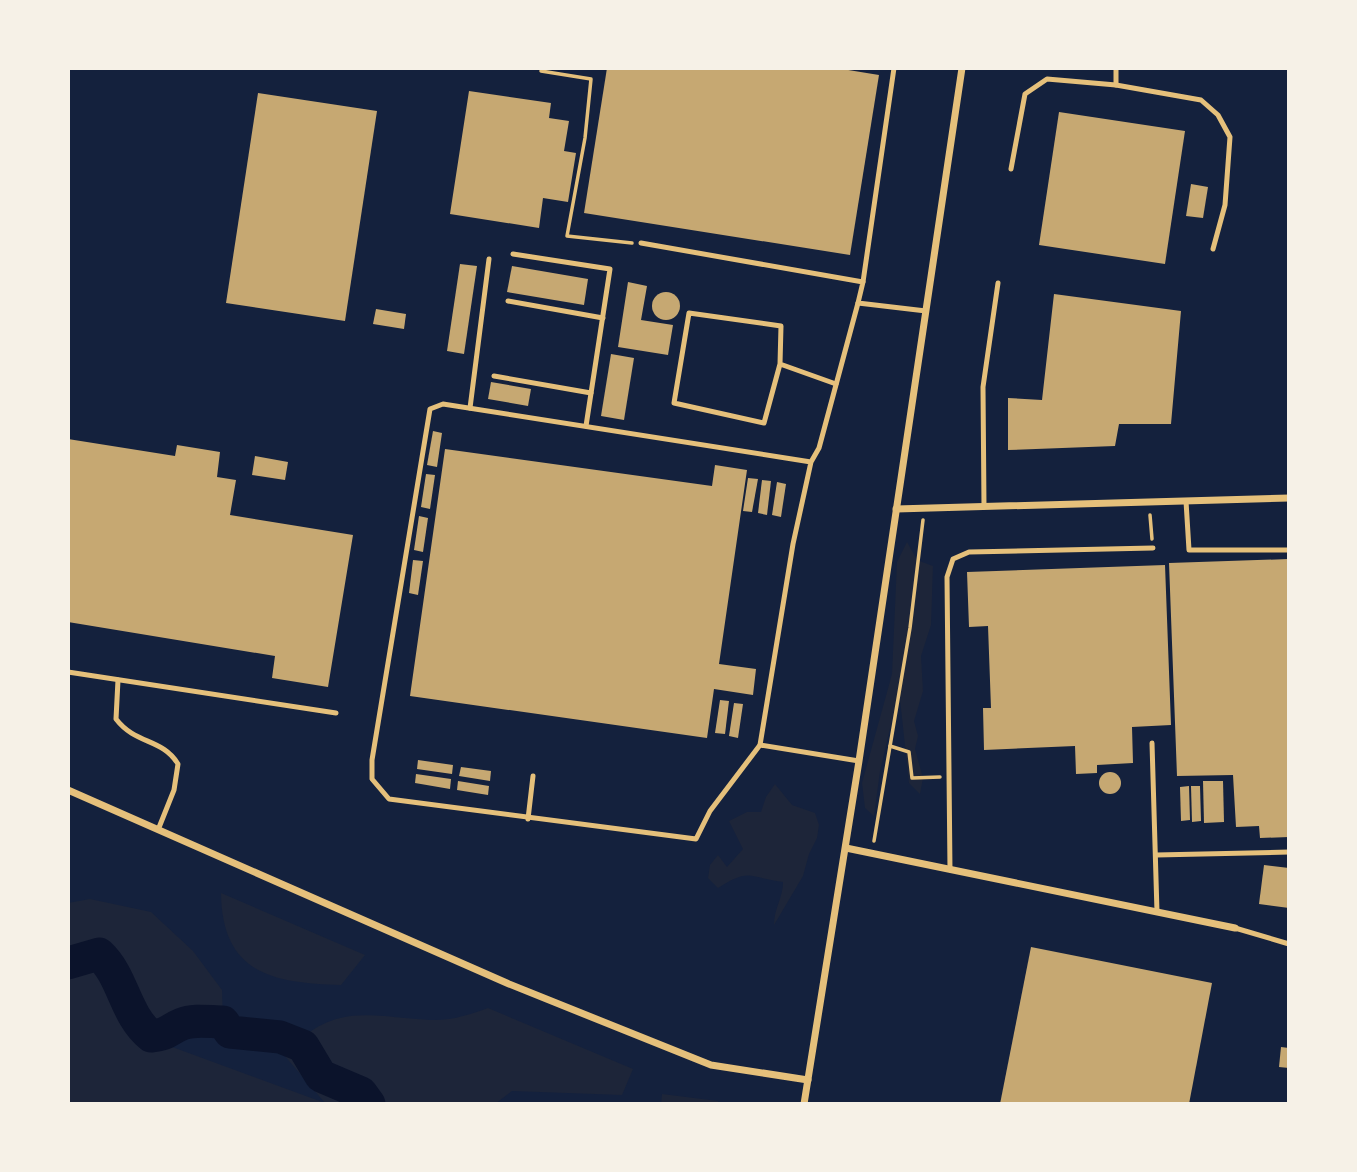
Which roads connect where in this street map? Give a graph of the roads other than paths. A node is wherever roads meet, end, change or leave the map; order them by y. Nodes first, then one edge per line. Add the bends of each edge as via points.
1 (894, 68) edge
2 (962, 68) edge
3 (1116, 68) edge
4 (1116, 85) junction
5 (1012, 169) dead end
6 (641, 243) road end
7 (1213, 249) dead end
8 (513, 254) dead end
9 (489, 259) dead end
10 (863, 282) junction
11 (998, 283) dead end
12 (508, 301) dead end
13 (858, 303) junction
14 (926, 312) junction
15 (603, 318) junction
16 (780, 364) junction
17 (494, 376) dead end
18 (836, 384) junction
19 (591, 393) junction
20 (470, 408) junction
21 (586, 426) junction
22 (811, 462) junction
23 (1289, 498) edge
24 (1186, 501) junction
25 (984, 507) junction
26 (896, 509) junction
27 (1153, 548) road end
28 (1289, 550) edge
29 (68, 672) edge
30 (118, 680) junction
31 (335, 713) dead end
32 (1152, 743) dead end
33 (760, 745) junction
34 (859, 761) junction
35 (533, 776) dead end
36 (68, 790) edge
37 (528, 819) junction
38 (158, 830) junction
39 (846, 848) junction
40 (1289, 852) edge
41 (1156, 855) junction
42 (950, 870) junction
43 (1157, 912) junction
44 (1235, 928) joint
45 (1289, 944) edge
46 (808, 1080) junction
47 (804, 1104) edge

1 - 10 lane
2 - 14 street
3 - 4 lane
4 - 5 lane via 1047,79 1025,94
4 - 7 lane via 1201,100 1219,115 1230,137 1230,160 1225,205
6 - 10 lane
8 - 15 lane via 610,270
9 - 20 lane
10 - 13 lane
11 - 25 lane via 983,387
12 - 15 lane
13 - 14 lane
13 - 18 lane
14 - 26 street
15 - 19 lane
16 - 16 lane via 781,326 689,313 674,403 764,423
16 - 18 lane
17 - 19 lane
18 - 22 lane via 820,448
19 - 21 lane
20 - 21 lane
20 - 37 lane via 443,404 430,408 425,422 372,779 389,800
21 - 22 lane
22 - 33 lane
23 - 24 street
24 - 25 street
24 - 28 lane via 1189,550
25 - 26 street
26 - 34 street
27 - 42 lane via 969,552 953,559 947,577
29 - 30 lane
30 - 31 lane
30 - 38 lane via 116,719 125,731 170,750 178,764 174,790
32 - 41 lane
33 - 34 lane
33 - 37 lane via 710,811 696,839
34 - 39 street
35 - 37 lane
36 - 38 street
38 - 46 street via 509,984 711,1065
39 - 42 street
39 - 46 street
40 - 41 lane
41 - 43 lane
42 - 43 street
43 - 44 street
44 - 45 lane
46 - 47 street

